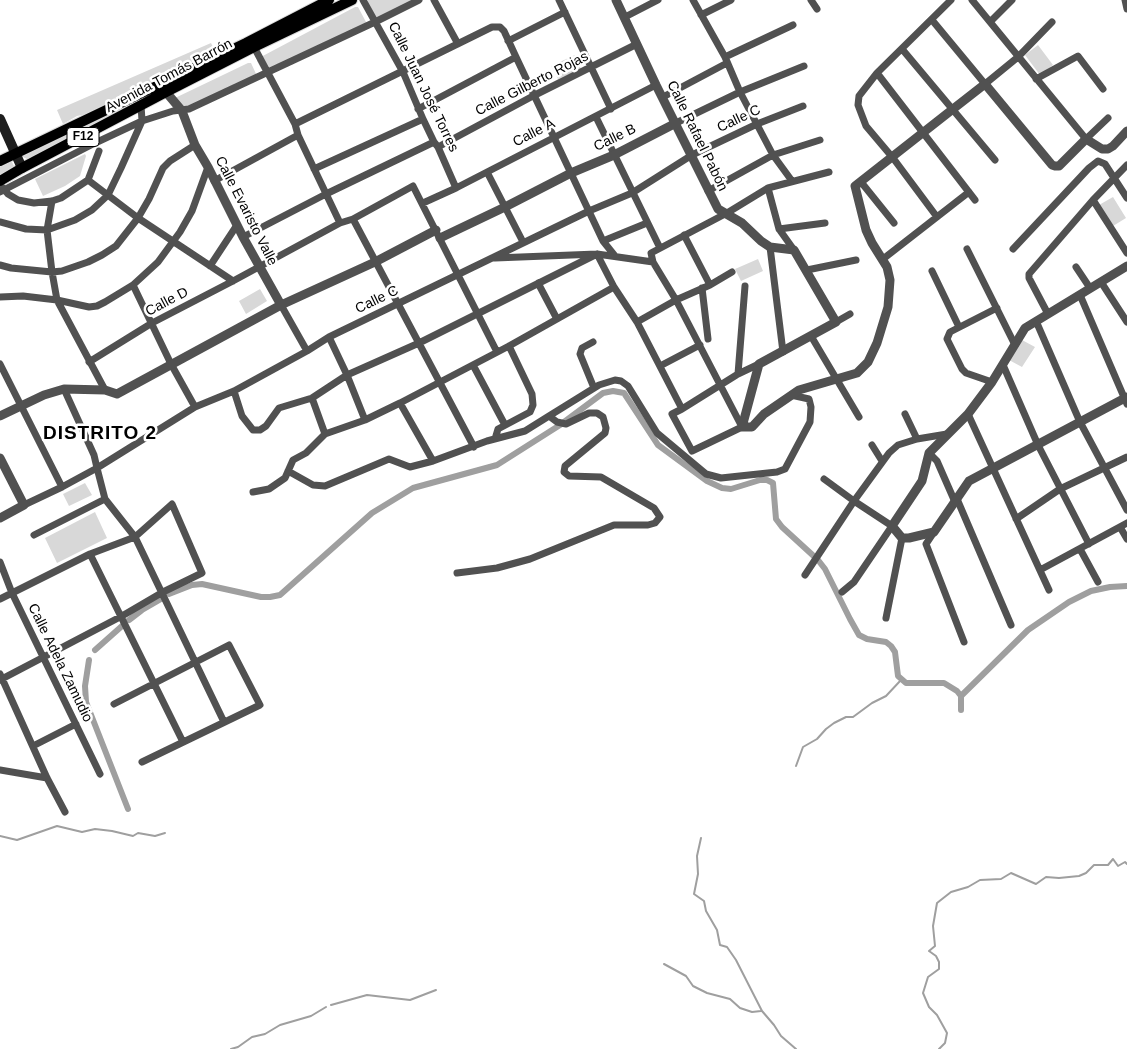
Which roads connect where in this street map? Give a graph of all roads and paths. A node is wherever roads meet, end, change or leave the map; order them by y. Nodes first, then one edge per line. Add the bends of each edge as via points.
1 (329, 0) edge
2 (363, 0) edge
3 (419, 0) edge
4 (434, 0) edge
5 (559, 0) edge
6 (616, 0) edge
7 (658, 0) edge
8 (693, 0) edge
9 (731, 0) edge
10 (811, 0) edge
11 (952, 0) edge
12 (972, 0) edge
13 (1012, 0) edge
14 (1125, 0) edge
15 (349, 1) edge
16 (817, 9) dead end
17 (1127, 9) edge
18 (565, 12) junction
19 (701, 15) junction
20 (624, 18) junction
21 (932, 20) junction
22 (375, 22) junction
23 (990, 22) junction
24 (1052, 22) dead end
25 (793, 25) dead end
26 (508, 41) junction
27 (458, 44) junction
28 (638, 44) junction
29 (254, 47) junction
30 (902, 48) junction
31 (516, 57) junction
32 (1018, 57) junction
33 (726, 60) junction
34 (591, 66) junction
35 (804, 66) dead end
36 (403, 72) junction
37 (268, 73) junction
38 (877, 73) junction
39 (1036, 79) junction
40 (985, 84) junction
41 (656, 85) junction
42 (164, 88) junction
43 (1103, 88) dead end
44 (740, 92) junction
45 (533, 96) junction
46 (663, 97) junction
47 (141, 105) junction
48 (802, 106) dead end
49 (612, 109) junction
50 (953, 109) junction
51 (418, 110) junction
52 (182, 111) junction
53 (596, 117) junction
54 (1108, 118) dead end
55 (0, 119) edge
56 (423, 119) junction
57 (142, 121) junction
58 (676, 123) junction
59 (295, 124) junction
60 (757, 124) junction
61 (1127, 131) edge
62 (923, 134) junction
63 (298, 135) junction
64 (553, 137) junction
65 (1086, 139) junction
66 (820, 140) dead end
67 (436, 144) junction
68 (195, 145) junction
69 (99, 151) dead end
70 (16, 153) junction
71 (614, 155) junction
72 (692, 155) junction
73 (773, 156) junction
74 (893, 158) junction
75 (995, 160) dead end
76 (0, 162) edge
77 (1127, 165) edge
78 (208, 167) junction
79 (22, 168) junction
80 (314, 169) junction
81 (487, 172) junction
82 (829, 172) dead end
83 (571, 173) junction
84 (1114, 178) junction
85 (88, 180) junction
86 (214, 181) junction
87 (792, 181) junction
88 (861, 182) junction
89 (1, 187) edge
90 (456, 188) junction
91 (768, 188) junction
92 (708, 191) junction
93 (969, 192) junction
94 (632, 193) junction
95 (326, 194) junction
96 (108, 195) junction
97 (1127, 198) edge
98 (975, 200) dead end
99 (1093, 200) junction
100 (52, 201) junction
101 (423, 203) junction
102 (505, 208) junction
103 (588, 211) junction
104 (727, 213) junction
105 (936, 217) junction
106 (138, 218) junction
107 (353, 219) junction
108 (0, 222) edge
109 (340, 223) junction
110 (647, 223) junction
111 (825, 223) dead end
112 (894, 223) dead end
113 (236, 225) junction
114 (779, 229) junction
115 (48, 230) junction
116 (438, 234) junction
117 (684, 235) junction
118 (243, 237) junction
119 (603, 241) junction
120 (173, 242) junction
121 (523, 242) junction
122 (770, 247) junction
123 (660, 248) junction
124 (967, 249) dead end
125 (1013, 249) dead end
126 (794, 250) junction
127 (1127, 253) edge
128 (597, 254) junction
129 (615, 256) junction
130 (492, 258) junction
131 (882, 259) junction
132 (856, 260) dead end
133 (375, 262) junction
134 (653, 262) junction
135 (0, 265) edge
136 (210, 266) junction
137 (1127, 266) edge
138 (258, 267) junction
139 (1076, 267) dead end
140 (807, 270) junction
141 (932, 271) dead end
142 (52, 272) junction
143 (732, 272) dead end
144 (458, 274) junction
145 (233, 281) junction
146 (1101, 282) junction
147 (538, 283) junction
148 (134, 284) junction
149 (710, 285) junction
150 (745, 286) dead end
151 (614, 287) junction
152 (702, 288) junction
153 (1090, 288) junction
154 (1080, 295) junction
155 (0, 297) edge
156 (57, 300) junction
157 (676, 300) junction
158 (398, 304) junction
159 (281, 305) junction
160 (997, 308) junction
161 (478, 313) junction
162 (850, 314) dead end
163 (1048, 314) junction
164 (557, 319) junction
165 (1036, 321) junction
166 (637, 322) junction
167 (836, 322) junction
168 (1127, 322) edge
169 (152, 323) junction
170 (959, 327) junction
171 (811, 336) junction
172 (328, 337) junction
173 (708, 339) dead end
174 (593, 342) dead end
175 (419, 343) junction
176 (700, 345) junction
177 (1015, 345) junction
178 (509, 346) junction
179 (307, 352) junction
180 (497, 352) junction
181 (783, 352) junction
182 (89, 362) junction
183 (0, 364) edge
184 (171, 364) junction
185 (759, 364) junction
186 (473, 365) junction
187 (1003, 365) junction
188 (660, 366) junction
189 (738, 374) junction
190 (347, 375) junction
191 (836, 379) junction
192 (439, 382) junction
193 (992, 382) junction
194 (721, 385) junction
195 (64, 388) junction
196 (594, 388) junction
197 (105, 390) junction
198 (234, 391) junction
199 (791, 395) junction
200 (312, 398) junction
201 (1126, 400) edge
202 (400, 403) junction
203 (22, 406) junction
204 (195, 407) junction
205 (682, 409) junction
206 (905, 414) dead end
207 (968, 414) junction
208 (0, 416) edge
209 (549, 416) junction
210 (859, 417) dead end
211 (365, 420) junction
212 (1080, 422) junction
213 (505, 425) junction
214 (742, 427) junction
215 (325, 434) junction
216 (947, 434) junction
217 (495, 439) junction
218 (917, 439) junction
219 (872, 445) dead end
220 (1038, 445) junction
221 (474, 447) junction
222 (929, 453) junction
223 (1127, 457) edge
224 (0, 458) edge
225 (434, 461) junction
226 (882, 461) junction
227 (96, 468) junction
228 (993, 468) junction
229 (1104, 469) junction
230 (288, 471) junction
231 (824, 479) dead end
232 (62, 487) junction
233 (1060, 488) junction
234 (254, 492) dead end
235 (105, 499) junction
236 (854, 501) junction
237 (956, 501) junction
238 (24, 505) junction
239 (1127, 510) edge
240 (0, 518) edge
241 (1016, 519) junction
242 (1124, 525) edge
243 (892, 526) junction
244 (934, 532) junction
245 (34, 535) dead end
246 (135, 537) junction
247 (902, 538) junction
248 (1127, 539) edge
249 (1089, 544) junction
250 (1080, 549) junction
251 (90, 554) junction
252 (0, 562) edge
253 (1040, 570) junction
254 (457, 574) dead end
255 (805, 574) dead end
256 (1098, 582) dead end
257 (1049, 590) dead end
258 (163, 592) junction
259 (842, 592) dead end
260 (12, 593) junction
261 (0, 599) edge
262 (122, 616) junction
263 (886, 618) dead end
264 (1010, 625) dead end
265 (964, 642) dead end
266 (43, 657) junction
267 (195, 664) junction
268 (1, 678) edge
269 (156, 684) junction
270 (114, 704) dead end
271 (224, 722) junction
272 (76, 724) junction
273 (183, 742) junction
274 (32, 746) junction
275 (142, 762) dead end
276 (0, 770) edge
277 (100, 774) dead end
278 (47, 778) junction
279 (65, 812) dead end

1 - 42 main road, Avenida Tomás Barrón / F12
2 - 22 street, Calle Juan José Torres
3 - 22 street
4 - 27 street
5 - 18 street
6 - 20 street, Calle Rafael Pabón
7 - 20 street
8 - 19 street
9 - 19 street
10 - 16 street
11 - 21 street
12 - 23 street
13 - 23 street
14 - 17 street
15 - 29 main road, Avenida Tomás Barrón / F12
18 - 26 street
18 - 34 street
19 - 33 street
20 - 28 street, Calle Rafael Pabón
21 - 30 street
21 - 40 street
22 - 36 street, Calle Juan José Torres
22 - 37 street
23 - 32 street
24 - 32 street
25 - 33 street
26 - 27 street via 500,27 492,27
26 - 31 street
27 - 36 street
28 - 34 street, Calle Gilberto Rojas
28 - 41 street, Calle Rafael Pabón
29 - 37 street
29 - 42 main road, Avenida Tomás Barrón / F12
30 - 38 street
30 - 50 street
31 - 45 street
31 - 51 street
32 - 39 street
32 - 40 street
33 - 44 street
33 - 46 street
34 - 45 street, Calle Gilberto Rojas
34 - 49 street
35 - 44 street, Calle B
36 - 51 street, Calle Juan José Torres
36 - 59 street
37 - 52 street
37 - 59 street
38 - 62 street
38 - 74 street via 859,96 858,105 866,126
39 - 43 street via 1078,56
39 - 65 street
40 - 50 street
40 - 65 street via 1052,165 1059,166
41 - 46 street, Calle Rafael Pabón
41 - 49 street, Calle A
42 - 47 main road, Avenida Tomás Barrón / F12
42 - 52 street, Calle Evaristo Valle
42 - 70 main road, Avenida Tomás Barrón / F12
44 - 58 street, Calle B
44 - 60 street
45 - 64 street
45 - 67 street, Calle Gilberto Rojas
46 - 58 street, Calle Rafael Pabón
47 - 57 street
47 - 79 main road, Avenida Tomás Barrón / F12
48 - 60 street, Calle C
49 - 53 street, Calle A
50 - 62 street
50 - 75 street
51 - 56 street, Calle Juan José Torres
52 - 57 street
52 - 68 street, Calle Evaristo Valle
53 - 64 street, Calle A
53 - 71 street
54 - 65 street
55 - 70 main road
56 - 67 street, Calle Juan José Torres
56 - 80 street
57 - 89 street
57 - 96 street
58 - 71 street, Calle B
58 - 72 street, Calle Rafael Pabón
59 - 63 street
60 - 72 street, Calle C
60 - 73 street
61 - 65 street via 1108,149
62 - 74 street
62 - 93 street
63 - 80 street
63 - 86 street
64 - 81 street, Calle A
64 - 83 street
66 - 73 street
67 - 90 street, Calle Juan José Torres
67 - 95 street, Calle Gilberto Rojas
68 - 78 street, Calle Evaristo Valle
68 - 106 street via 163,168
69 - 85 street
70 - 76 main road, Avenida Tomás Barrón / F12
70 - 79 main road
71 - 83 street, Calle B
71 - 94 street
72 - 92 street, Calle Rafael Pabón
72 - 94 street, Calle C
73 - 87 street
73 - 92 street
74 - 88 street
74 - 105 street
77 - 84 street
78 - 86 street, Calle Evaristo Valle
78 - 120 street via 192,211
79 - 89 main road, Avenida Tomás Barrón / F12
80 - 95 street
81 - 90 street, Calle A
81 - 102 street
82 - 87 street
83 - 102 street, Calle B
83 - 103 street
84 - 97 street
84 - 99 street
84 - 125 street via 1105,164 1098,161
85 - 96 street
85 - 100 street
86 - 113 street, Calle Evaristo Valle
87 - 91 street
88 - 112 street
88 - 131 street via 855,186 866,230
89 - 100 street via 18,200 34,203
90 - 101 street, Calle A
91 - 104 street
91 - 114 street
92 - 104 street, Calle Rafael Pabón via 718,209
93 - 98 street
93 - 105 street
94 - 103 street, Calle C
94 - 110 street
95 - 109 street
95 - 118 street, Calle Gilberto Rojas
96 - 106 street
96 - 115 street via 75,220
99 - 127 street
99 - 163 street via 1029,274
100 - 115 street
101 - 107 street, Calle D via 413,186
101 - 116 street
102 - 116 street, Calle B
102 - 121 street
103 - 119 street
103 - 121 street, Calle C
104 - 117 street
104 - 122 street, Calle Rafael Pabón
105 - 131 street
106 - 120 street
106 - 142 street via 116,246 102,255
107 - 109 street, Calle D
107 - 133 street
108 - 115 street via 26,229
109 - 138 street, Calle D
110 - 119 street
110 - 123 street
111 - 114 street
113 - 118 street, Calle Evaristo Valle
113 - 136 street
114 - 126 street
115 - 142 street
116 - 133 street, Calle B
116 - 144 street
117 - 123 street
117 - 149 street
118 - 138 street, Calle Evaristo Valle
119 - 129 street
120 - 136 street
120 - 148 street via 158,262
121 - 130 street, Calle C
122 - 126 street
122 - 181 street
123 - 134 street via 651,253
124 - 160 street
126 - 140 street
128 - 129 street
128 - 130 street
128 - 147 street
128 - 151 street
129 - 134 street
130 - 144 street, Calle C
131 - 191 street via 890,280 890,292 873,354 857,373
132 - 140 street
133 - 158 street
133 - 159 street, Calle B
134 - 157 street
135 - 142 street
136 - 145 street
137 - 146 street
138 - 145 street, Calle D
138 - 159 street, Calle Evaristo Valle
139 - 153 street
140 - 167 street
141 - 170 street
142 - 156 street
143 - 149 street
144 - 158 street, Calle C
144 - 161 street
145 - 169 street, Calle D
146 - 153 street
146 - 168 street
147 - 161 street
147 - 164 street
148 - 156 street via 97,306
148 - 169 street
149 - 152 street
150 - 189 street
151 - 164 street
151 - 166 street
152 - 157 street
152 - 173 street
153 - 154 street
154 - 163 street
154 - 201 street
155 - 156 street
156 - 182 street
157 - 166 street
157 - 176 street
158 - 172 street, Calle C
158 - 175 street
159 - 179 street, Calle Evaristo Valle
159 - 184 street, Calle B
160 - 170 street
160 - 177 street
161 - 175 street
161 - 180 street
162 - 167 street
163 - 165 street
164 - 178 street
165 - 177 street via 1026,328
165 - 212 street
166 - 188 street
167 - 171 street
169 - 182 street, Calle D
169 - 184 street
170 - 193 street via 950,332 947,339 962,369
171 - 181 street
171 - 191 street
172 - 179 street, Calle C
172 - 190 street
174 - 196 street via 582,348 580,354
175 - 190 street
175 - 192 street
176 - 188 street
176 - 194 street
177 - 187 street
178 - 180 street
178 - 213 street via 532,394 533,405 530,412
179 - 198 street, Calle C
180 - 186 street
181 - 185 street
182 - 197 street
183 - 203 street
184 - 197 street, Calle B via 117,394
184 - 204 street
185 - 189 street
185 - 214 street
186 - 192 street
186 - 213 street
187 - 193 street
187 - 220 street
188 - 205 street
189 - 194 street
190 - 200 street
190 - 211 street
191 - 199 street
191 - 210 street
192 - 202 street
192 - 221 street
193 - 207 street
194 - 205 street
194 - 214 street
195 - 197 street, Calle B
195 - 203 street
195 - 227 street via 94,454
196 - 199 street via 606,382 621,381 628,386 657,433 706,474 721,478 785,469 810,422 808,399
196 - 209 street
198 - 200 street via 242,416 253,430 266,426 279,408
198 - 204 street, Calle C
199 - 214 street via 752,427
200 - 215 street
201 - 212 street
202 - 211 street
202 - 225 street
203 - 208 street
203 - 232 street
204 - 227 street, Calle C
205 - 214 street via 672,414 692,451
206 - 218 street
207 - 216 street
207 - 228 street
209 - 217 street via 525,431
209 - 254 street via 566,424 593,413 603,417 604,433 565,466 564,472 569,476 601,477 654,508 660,517 648,525 614,525 530,559 498,568
211 - 215 street
212 - 220 street
212 - 229 street
213 - 217 street via 498,429
215 - 230 street via 306,453 293,460
216 - 218 street
216 - 222 street
217 - 221 street
218 - 226 street via 898,445
219 - 226 street
220 - 228 street
220 - 233 street
221 - 225 street
222 - 237 street
222 - 243 street via 922,481
223 - 229 street
224 - 238 street
225 - 230 street via 410,467 389,458 325,486 313,485
226 - 236 street
227 - 232 street, Calle C
227 - 235 street
228 - 237 street via 969,481
228 - 241 street
229 - 233 street
229 - 239 street
230 - 234 street via 285,478 269,489
231 - 236 street
232 - 238 street, Calle C
233 - 241 street
233 - 249 street
235 - 245 street
235 - 246 street
236 - 243 street
236 - 255 street
237 - 244 street
237 - 264 street
238 - 240 street
241 - 253 street
242 - 248 street
242 - 249 street
243 - 247 street
243 - 259 street via 854,582
244 - 247 street
244 - 265 street via 926,544
246 - 251 street
246 - 258 street
246 - 258 street via 172,504 202,573
247 - 263 street
249 - 250 street
250 - 253 street
250 - 256 street
251 - 260 street
251 - 262 street
252 - 260 street, Calle Adela Zamudio
253 - 257 street
258 - 262 street
258 - 267 street
260 - 261 street
260 - 266 street, Calle Adela Zamudio
262 - 266 street
262 - 269 street
266 - 268 street
266 - 272 street, Calle Adela Zamudio
267 - 269 street
267 - 271 street
267 - 271 street via 229,645 260,705
268 - 274 street
269 - 270 street
269 - 273 street
271 - 273 street
272 - 274 street
272 - 277 street, Calle Adela Zamudio
273 - 275 street
274 - 278 street
276 - 278 street
278 - 279 street

